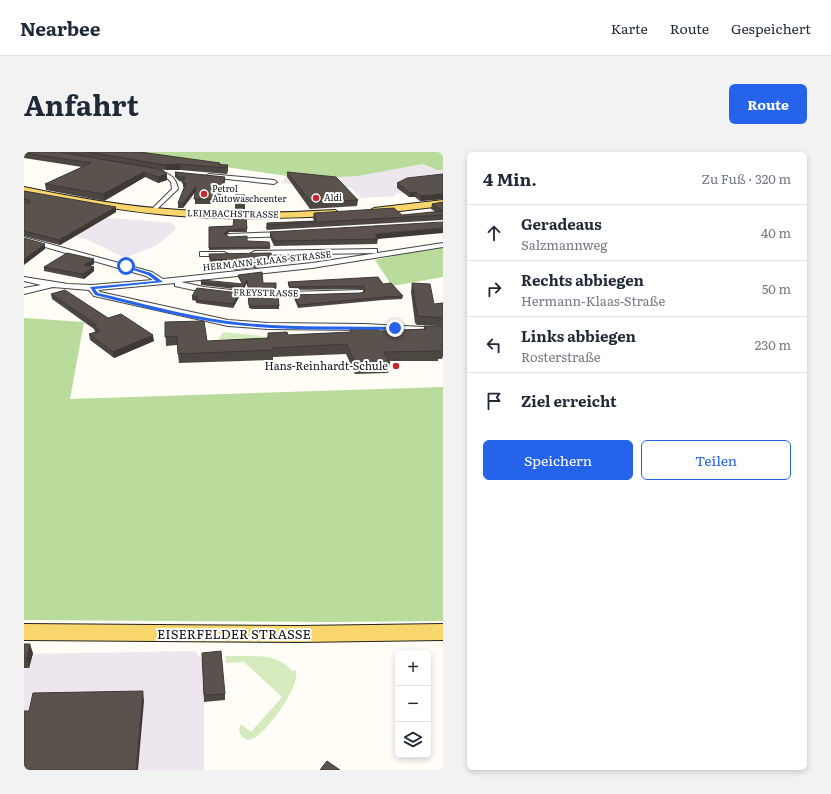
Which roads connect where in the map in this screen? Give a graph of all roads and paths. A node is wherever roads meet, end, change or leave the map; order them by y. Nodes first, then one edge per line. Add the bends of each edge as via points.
1 (148, 169) edge
2 (201, 175) edge
3 (274, 182) dead end
4 (24, 190) edge
5 (443, 204) edge
6 (153, 211) junction
7 (364, 212) edge
8 (342, 213) edge
9 (293, 233) edge
10 (228, 236) edge
11 (24, 239) edge
12 (443, 245) edge
13 (204, 254) dead end
14 (389, 256) junction
15 (24, 279) edge
16 (174, 281) junction
17 (160, 282) junction
18 (52, 285) junction
19 (91, 288) junction
20 (24, 291) edge
21 (360, 292) edge
22 (443, 331) edge
23 (24, 632) edge
24 (443, 632) edge

1 - 6 street via 170,174 174,181 174,189
2 - 3 street
4 - 6 main road, LEIMBACHSTRASSE
5 - 7 main road
6 - 8 main road, LEIMBACHSTRASSE via 256,215
9 - 10 street
11 - 17 street via 150,274
12 - 14 street, HERMANN-KLAAS-STRASSE
13 - 14 street via 377,251
14 - 16 street, HERMANN-KLAAS-STRASSE
15 - 18 street
16 - 17 street, HERMANN-KLAAS-STRASSE
16 - 21 street, FREYSTRASSE via 181,285 240,294
17 - 19 street, HERMANN-KLAAS-STRASSE
18 - 19 street
18 - 20 street
19 - 22 street via 96,294 204,319 228,322 268,326
23 - 24 main road, EISERFELDER STRASSE

